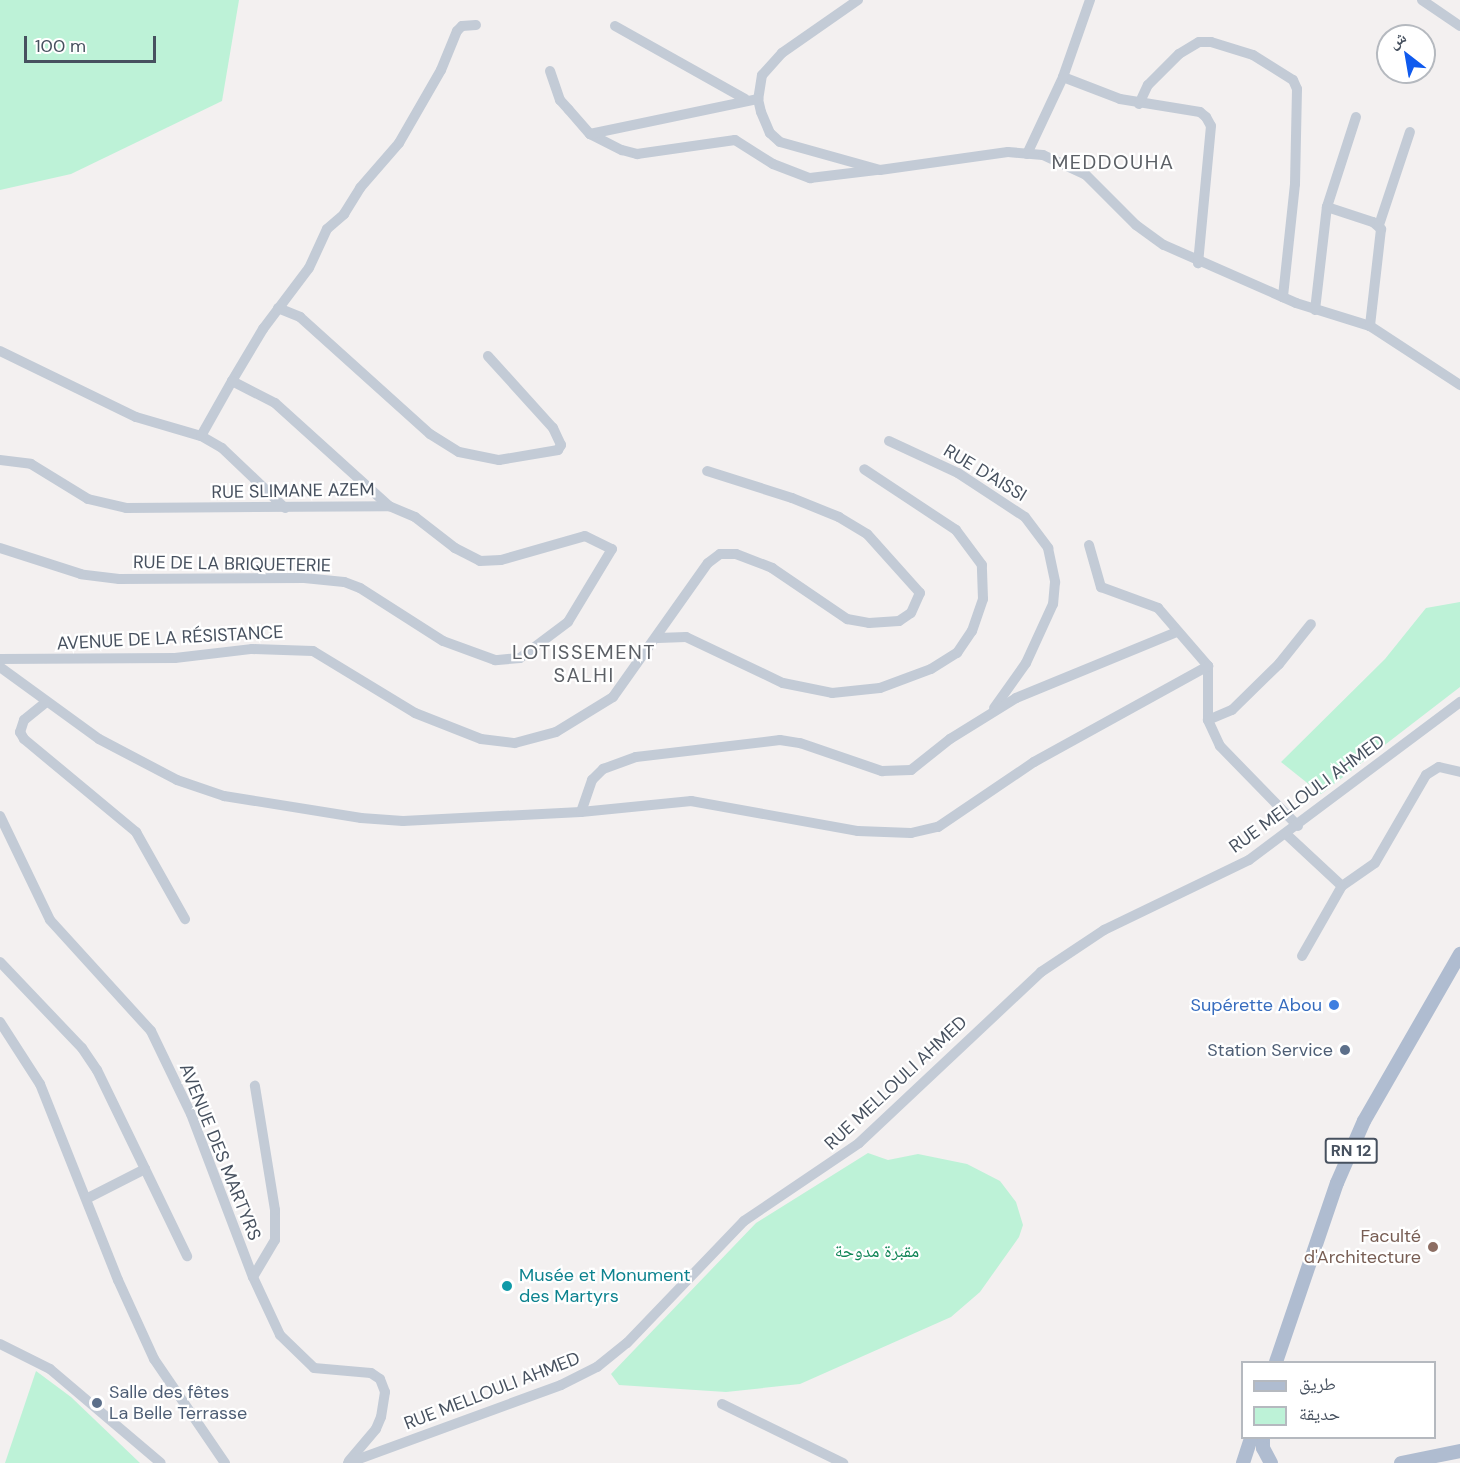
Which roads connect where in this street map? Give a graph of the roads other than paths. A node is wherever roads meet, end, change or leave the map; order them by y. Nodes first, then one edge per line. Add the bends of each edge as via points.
1 (858, 0) edge
2 (1090, 0) edge
3 (1422, 0) edge
4 (476, 25) dead end
5 (615, 26) dead end
6 (1460, 26) edge
7 (550, 71) dead end
8 (1063, 77) junction
9 (745, 99) junction
10 (758, 99) junction
11 (1139, 104) junction
12 (1356, 117) dead end
13 (1410, 132) dead end
14 (590, 134) junction
15 (1027, 154) junction
16 (880, 170) junction
17 (1328, 207) junction
18 (1379, 225) junction
19 (1198, 263) junction
20 (1283, 297) junction
21 (278, 308) junction
22 (1315, 310) junction
23 (1370, 326) junction
24 (0, 351) edge
25 (488, 356) dead end
26 (232, 381) junction
27 (1460, 385) edge
28 (201, 436) junction
29 (889, 441) dead end
30 (0, 460) edge
31 (864, 469) dead end
32 (706, 471) dead end
33 (389, 506) junction
34 (285, 508) junction
35 (1089, 545) dead end
36 (0, 548) edge
37 (612, 549) joint
38 (1311, 624) dead end
39 (1177, 632) junction
40 (658, 638) junction
41 (0, 659) edge
42 (1208, 666) junction
43 (0, 667) edge
44 (1460, 702) edge
45 (45, 703) junction
46 (991, 713) junction
47 (1208, 720) junction
48 (1460, 772) edge
49 (581, 812) junction
50 (0, 816) edge
51 (1298, 826) junction
52 (1286, 834) junction
53 (1342, 886) junction
54 (185, 919) dead end
55 (1460, 954) edge
56 (1302, 956) dead end
57 (0, 962) edge
58 (0, 1022) edge
59 (255, 1086) dead end
60 (145, 1169) junction
61 (88, 1198) junction
62 (187, 1256) dead end
63 (253, 1277) junction
64 (0, 1344) edge
65 (1276, 1361) edge
66 (722, 1404) dead end
67 (1250, 1439) edge
68 (1263, 1439) edge
69 (383, 1450) junction
70 (1460, 1451) edge
71 (161, 1463) edge
72 (225, 1463) edge
73 (348, 1463) edge
74 (370, 1463) edge
75 (843, 1463) edge
76 (1243, 1463) edge
77 (1271, 1463) edge
78 (1401, 1463) edge

1 - 10 street via 769,64 762,75
2 - 8 street
3 - 6 street
4 - 21 street via 462,26 457,31 428,96 399,143 360,188 344,214 327,229 309,268
5 - 9 street
7 - 14 street via 560,100
8 - 11 street via 1101,94
8 - 15 street
9 - 10 street
9 - 14 street
10 - 16 street via 770,133 780,141
11 - 19 street via 1200,112 1211,126
11 - 20 street via 1148,85 1179,54 1199,42 1253,55 1293,80 1297,89 1295,184
12 - 17 street
13 - 18 street
14 - 16 street via 637,154 735,140 773,164 810,178 839,178
15 - 16 street via 1008,152
15 - 19 street via 1043,155 1086,175 1136,225
17 - 18 street
17 - 22 street
18 - 23 street
19 - 20 street
20 - 22 street
21 - 25 street via 300,317 430,434 459,453 499,460 558,450 561,445 553,428
21 - 26 street
22 - 23 street
23 - 27 street
24 - 28 street via 136,417
26 - 28 street
26 - 33 street via 275,403
28 - 34 street via 222,448
29 - 46 street, RUE D'AISSI via 958,473 1026,517 1048,548 1055,582 1046,625 1026,663
30 - 34 street, RUE SLIMANE AZEM via 31,464 70,491 104,505 161,510
31 - 40 street via 956,530 982,565 983,599 972,631 957,653 931,669 880,688 832,693 783,683 686,637
32 - 40 street, AVENUE DE LA RÉSISTANCE via 839,517 867,534 920,592 916,604 900,621 868,624 847,620 772,568 736,554 720,554 708,563
33 - 34 street, RUE SLIMANE AZEM
33 - 37 street, RUE SLIMANE AZEM via 415,517 455,548 480,561 501,560 585,536
35 - 39 street via 1101,587 1158,608
36 - 37 street, RUE DE LA BRIQUETERIE via 81,574 119,579 304,578 344,582 360,588 442,641 495,660 520,658 568,622
38 - 47 street via 1279,664 1232,710
39 - 42 street
39 - 46 street via 1016,698
40 - 41 street, AVENUE DE LA RÉSISTANCE via 623,687 602,705 556,732 515,743 481,739 415,713 313,651 252,649 176,658
42 - 47 street
42 - 49 street via 1034,762 926,832 858,831 691,801
43 - 45 street
44 - 51 street, RUE MELLOULI AHMED
45 - 49 street via 99,739 177,780 224,795 361,818 403,821
45 - 54 street via 24,720 20,732 24,739 136,832
46 - 49 street via 950,739 922,764 897,773 780,740 636,756 603,769 592,780
47 - 51 street via 1220,746
48 - 53 street via 1439,767 1426,775 1375,863
50 - 63 street, AVENUE DES MARTYRS via 50,920 151,1030 191,1114
51 - 52 street, RUE MELLOULI AHMED
52 - 53 street
52 - 69 street, RUE MELLOULI AHMED via 1204,885 1104,930 1041,972 859,1143 744,1221 627,1343 597,1367 561,1385
53 - 56 street
55 - 65 main road, RN 12 via 1364,1121 1337,1183
57 - 60 street via 82,1048 97,1070
58 - 61 street via 40,1084
59 - 63 street via 275,1210 275,1240
60 - 61 street
60 - 62 street
61 - 72 street via 118,1280 154,1359
63 - 73 street, AVENUE DES MARTYRS via 280,1335 314,1368 371,1373 380,1379 385,1392 381,1417
64 - 71 street via 50,1369
66 - 75 street
67 - 76 main road
68 - 77 main road
69 - 73 street, RUE MELLOULI AHMED
69 - 74 street
70 - 78 main road

